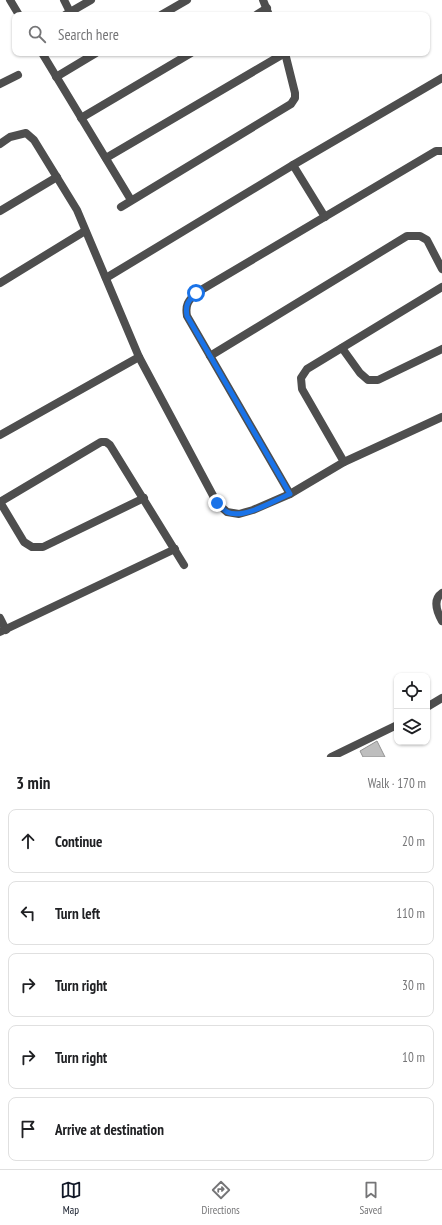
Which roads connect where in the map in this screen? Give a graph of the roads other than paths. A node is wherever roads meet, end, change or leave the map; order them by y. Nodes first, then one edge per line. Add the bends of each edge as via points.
1 (10, 0) edge
2 (64, 0) edge
3 (91, 0) edge
4 (187, 0) edge
5 (263, 0) edge
6 (17, 12) edge
7 (68, 12) edge
8 (70, 12) edge
9 (166, 12) edge
10 (268, 12) edge
11 (44, 56) edge
12 (91, 56) edge
13 (186, 56) edge
14 (280, 56) edge
15 (286, 56) edge
16 (18, 75) dead end
17 (56, 76) junction
18 (442, 78) edge
19 (0, 84) edge
20 (81, 118) junction
21 (0, 144) edge
22 (442, 151) edge
23 (106, 158) junction
24 (293, 165) junction
25 (57, 177) junction
26 (131, 200) junction
27 (121, 207) dead end
28 (0, 211) edge
29 (325, 217) junction
30 (85, 231) junction
31 (442, 269) edge
32 (106, 278) junction
33 (0, 283) edge
34 (442, 286) edge
35 (342, 348) junction
36 (442, 349) edge
37 (210, 356) junction
38 (139, 357) junction
39 (442, 417) edge
40 (0, 435) edge
41 (344, 462) junction
42 (290, 494) junction
43 (144, 498) junction
44 (0, 502) edge
45 (175, 549) junction
46 (184, 565) dead end
47 (442, 593) edge
48 (0, 618) edge
49 (442, 620) edge
50 (3, 631) edge
51 (442, 698) edge
52 (430, 705) edge
53 (394, 726) edge
54 (331, 757) edge

1 - 6 street
2 - 7 street
3 - 8 street
4 - 9 street
5 - 10 street
11 - 17 street
12 - 17 street
13 - 20 street
14 - 23 street
15 - 26 street via 295,93 291,104
16 - 19 street
17 - 20 street
18 - 24 street
20 - 23 street
21 - 25 street via 10,137 26,133 34,140
22 - 29 street via 436,151
23 - 26 street
24 - 29 street
24 - 32 street
25 - 28 street
25 - 30 street via 77,210
26 - 27 street
29 - 37 street via 196,293 188,301 187,316
30 - 32 street
30 - 33 street
31 - 37 street via 427,240 420,236 407,236
32 - 38 street
34 - 35 street
35 - 36 street via 368,380 378,380
35 - 41 street via 307,369 301,378 302,389
37 - 42 street
38 - 40 street
38 - 42 street via 217,503 227,512 239,514
39 - 41 street
41 - 42 street
43 - 44 street via 43,547 32,547 24,542
43 - 44 street via 110,445 101,442
43 - 45 street
45 - 46 street
45 - 50 street
47 - 49 street via 436,603 437,612
48 - 50 street
51 - 52 street
53 - 54 street

